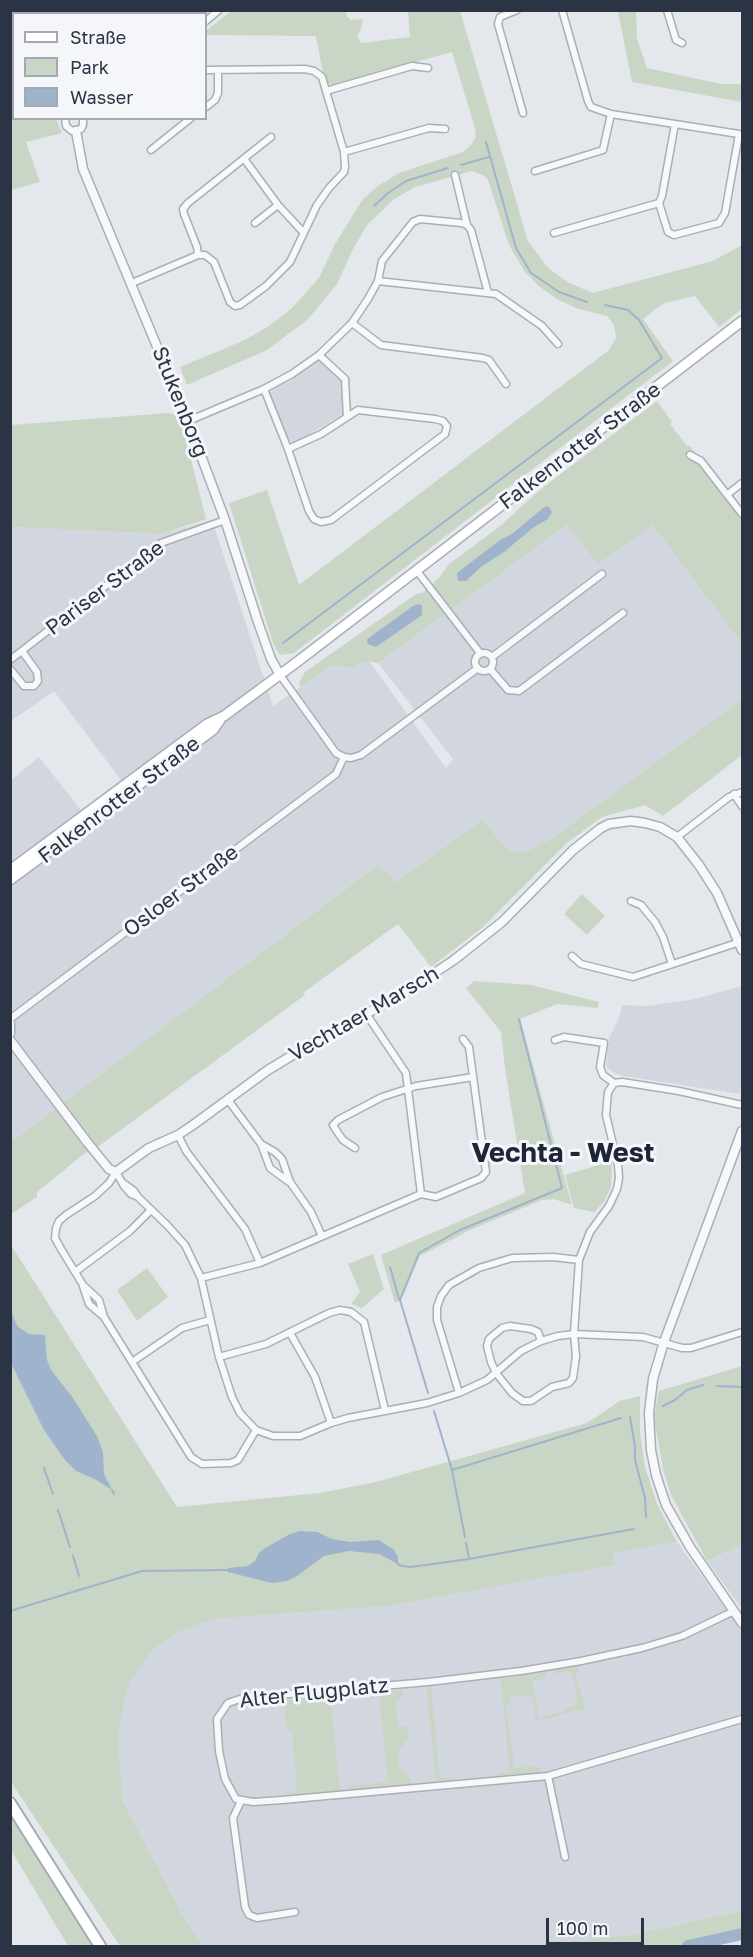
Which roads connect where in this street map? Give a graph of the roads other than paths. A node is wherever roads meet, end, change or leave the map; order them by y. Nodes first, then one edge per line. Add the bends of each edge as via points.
1 (219, 10) edge
2 (518, 10) edge
3 (562, 10) edge
4 (667, 10) edge
5 (207, 20) edge
6 (682, 43) dead end
7 (428, 68) dead end
8 (207, 70) edge
9 (218, 70) junction
10 (326, 91) junction
11 (207, 106) edge
12 (524, 112) dead end
13 (611, 114) junction
14 (65, 120) edge
15 (83, 120) edge
16 (188, 120) edge
17 (675, 123) junction
18 (445, 129) dead end
19 (76, 131) junction
20 (271, 137) dead end
21 (150, 150) dead end
22 (344, 153) junction
23 (244, 160) junction
24 (536, 171) dead end
25 (455, 175) dead end
26 (659, 203) junction
27 (278, 205) junction
28 (255, 223) dead end
29 (467, 225) junction
30 (303, 232) junction
31 (554, 233) dead end
32 (198, 255) junction
33 (378, 281) junction
34 (132, 283) junction
35 (488, 293) junction
36 (742, 321) edge
37 (351, 323) junction
38 (558, 344) dead end
39 (319, 355) junction
40 (506, 384) dead end
41 (264, 389) junction
42 (347, 417) junction
43 (188, 421) junction
44 (288, 449) junction
45 (690, 455) dead end
46 (742, 483) edge
47 (728, 494) junction
48 (742, 514) edge
49 (225, 520) junction
50 (417, 571) junction
51 (602, 574) dead end
52 (623, 613) dead end
53 (22, 651) junction
54 (480, 653) junction
55 (492, 657) junction
56 (10, 660) edge
57 (478, 668) junction
58 (10, 669) edge
59 (490, 669) junction
60 (280, 675) junction
61 (224, 716) junction
62 (344, 758) junction
63 (742, 792) edge
64 (734, 794) junction
65 (742, 806) edge
66 (677, 837) junction
67 (10, 870) edge
68 (10, 880) edge
69 (631, 901) dead end
70 (741, 946) edge
71 (572, 956) dead end
72 (672, 964) junction
73 (367, 1015) junction
74 (10, 1021) edge
75 (10, 1033) edge
76 (463, 1039) dead end
77 (10, 1040) edge
78 (555, 1040) dead end
79 (472, 1077) junction
80 (614, 1083) junction
81 (408, 1089) junction
82 (228, 1100) junction
83 (742, 1105) edge
84 (742, 1131) edge
85 (178, 1135) junction
86 (261, 1144) junction
87 (355, 1148) dead end
88 (116, 1172) junction
89 (290, 1182) junction
90 (421, 1194) junction
91 (151, 1210) junction
92 (322, 1236) junction
93 (579, 1260) junction
94 (260, 1263) junction
95 (75, 1272) junction
96 (201, 1278) junction
97 (210, 1320) junction
98 (742, 1332) edge
99 (290, 1333) junction
100 (574, 1334) junction
101 (541, 1341) junction
102 (664, 1342) junction
103 (219, 1357) junction
104 (132, 1362) junction
105 (496, 1373) junction
106 (459, 1393) junction
107 (385, 1410) junction
108 (331, 1423) junction
109 (256, 1430) junction
110 (734, 1611) junction
111 (742, 1623) edge
112 (742, 1719) edge
113 (548, 1776) junction
114 (241, 1801) junction
115 (10, 1803) edge
116 (565, 1857) dead end
117 (294, 1912) dead end
118 (100, 1947) edge

1 - 5 street
2 - 12 street via 500,17 498,24
3 - 13 street via 588,101
4 - 6 street via 676,40
7 - 10 street via 412,66
8 - 9 street
9 - 10 street via 305,69 322,77
9 - 11 street via 218,93
10 - 22 street
13 - 17 street
13 - 24 street via 603,150
14 - 19 street, Stukenborg via 68,129
15 - 19 street
16 - 21 street
17 - 26 street
17 - 26 street via 740,134 725,213 719,223 674,235 668,232
18 - 22 street via 429,128
19 - 34 street, Stukenborg via 83,169
20 - 23 street
22 - 30 street via 344,172 317,205
23 - 27 street
23 - 32 street via 183,209
25 - 29 street
26 - 31 street
27 - 28 street
27 - 30 street
29 - 33 street via 420,219 412,222 382,261
29 - 35 street
30 - 32 street via 290,262 240,305 230,302 213,262
32 - 34 street
33 - 35 street
33 - 37 street
34 - 43 street, Stukenborg
35 - 38 street via 496,294 542,326
36 - 50 main road, Falkenrotter Straße
37 - 39 street
37 - 40 street via 381,345 489,360
39 - 41 street
39 - 42 street via 345,379
41 - 43 street
41 - 44 street
42 - 44 street
42 - 44 street via 362,410 435,419 443,421 447,430 331,520 321,522 309,511
43 - 49 street, Stukenborg
45 - 47 street via 701,461
46 - 47 street
47 - 48 street
49 - 53 street, Pariser Straße via 161,543
49 - 60 street, Stukenborg via 258,622
50 - 54 street
50 - 60 main road, Falkenrotter Straße
51 - 55 street
52 - 59 street via 519,691 508,690
53 - 56 street, Pariser Straße
53 - 58 street via 37,672 38,681 34,686 24,686
54 - 55 street
54 - 57 street via 475,662
55 - 59 street
57 - 59 street
57 - 62 street via 361,755
60 - 61 main road, Falkenrotter Straße
60 - 62 street via 336,753
61 - 67 main road, Falkenrotter Straße via 207,724
61 - 68 main road, Falkenrotter Straße via 213,730
62 - 74 street, Osloer Straße via 336,774
63 - 64 street
64 - 65 street
64 - 66 street
66 - 70 street, Vechtaer Marsch via 717,892
66 - 73 street, Vechtaer Marsch via 645,823 609,824 573,850 502,922 454,960
69 - 72 street via 641,905 655,922
70 - 72 street
71 - 72 street via 582,964 633,977
73 - 81 street via 406,1073
73 - 82 street, Vechtaer Marsch via 285,1059
74 - 75 street
76 - 79 street via 469,1047
77 - 88 street via 108,1169
78 - 80 street via 564,1037 604,1043 600,1067 603,1075
79 - 81 street
79 - 90 street via 486,1172 481,1178 436,1197
80 - 83 street via 679,1091
80 - 93 street via 608,1092 606,1115 618,1165 617,1189 590,1232
81 - 87 street via 338,1119 333,1125 343,1140
81 - 90 street
82 - 85 street, Vechtaer Marsch
82 - 86 street
84 - 102 street
85 - 88 street, Vechtaer Marsch via 149,1148
85 - 94 street via 245,1229
86 - 89 street via 270,1168
86 - 89 street via 282,1159
88 - 91 street
88 - 95 street via 109,1183 66,1215 56,1228 55,1238
89 - 92 street
90 - 92 street
91 - 95 street
91 - 96 street via 185,1245
92 - 94 street
93 - 100 street
93 - 106 street via 512,1258 479,1268 449,1285 437,1307 437,1320
94 - 96 street
95 - 104 street via 99,1300 104,1317
96 - 97 street
97 - 103 street
97 - 104 street via 182,1328
98 - 102 street via 691,1348
99 - 103 street
99 - 107 street via 328,1312 340,1310 359,1316 369,1336
99 - 108 street via 315,1377
100 - 101 street
100 - 102 street via 643,1337
100 - 105 street via 576,1356 569,1383 523,1401
101 - 105 street via 521,1351
101 - 105 street via 538,1332 531,1329 502,1328 489,1338 487,1346
102 - 110 street via 653,1379 649,1413 656,1475 666,1505 690,1547
103 - 109 street via 240,1413
104 - 109 street via 197,1462 238,1461
105 - 106 street
106 - 107 street
107 - 108 street
108 - 109 street via 290,1437
110 - 111 street
110 - 114 street, Alter Flugplatz via 672,1639 581,1661 480,1676 243,1698 228,1703 217,1719 219,1751 225,1779
112 - 113 street
113 - 114 street
113 - 116 street
114 - 117 street via 232,1818 245,1907 256,1918
115 - 118 main road

